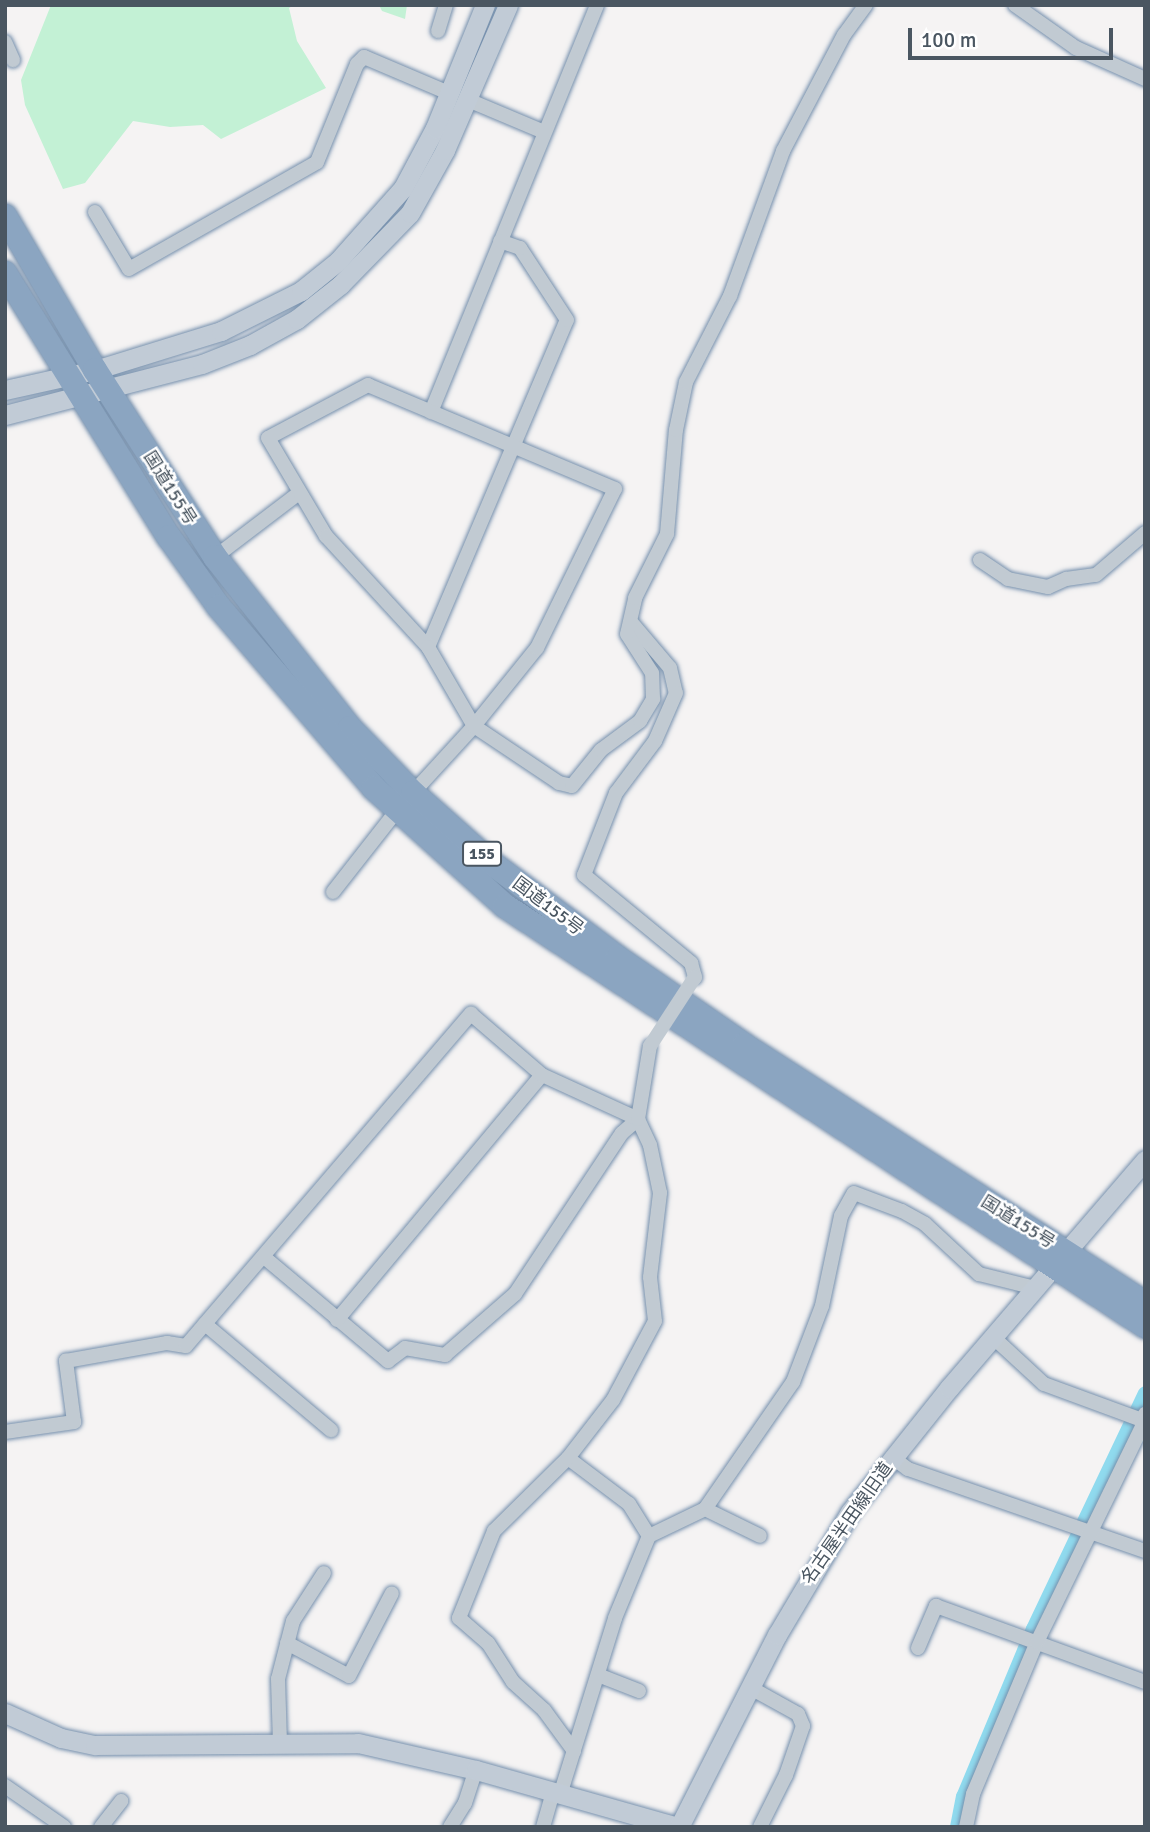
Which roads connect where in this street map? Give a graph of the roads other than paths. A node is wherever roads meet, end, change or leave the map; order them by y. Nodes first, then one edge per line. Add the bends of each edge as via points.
1 (446, 5) edge
2 (485, 5) edge
3 (508, 5) edge
4 (866, 5) edge
5 (1015, 5) edge
6 (597, 6) edge
7 (438, 31) dead end
8 (5, 42) edge
9 (13, 60) dead end
10 (1145, 79) edge
11 (458, 96) junction
12 (544, 132) junction
13 (95, 212) dead end
14 (5, 216) edge
15 (500, 241) junction
16 (5, 273) edge
17 (68, 374) junction
18 (102, 379) junction
19 (5, 390) edge
20 (82, 395) junction
21 (431, 412) junction
22 (5, 415) edge
23 (512, 447) junction
24 (299, 493) junction
25 (1145, 533) edge
26 (215, 557) junction
27 (980, 560) dead end
28 (631, 622) junction
29 (428, 647) junction
30 (474, 726) junction
31 (405, 801) junction
32 (332, 892) dead end
33 (542, 1075) junction
34 (638, 1119) junction
35 (1145, 1160) edge
36 (264, 1257) junction
37 (1059, 1260) junction
38 (1035, 1288) junction
39 (1145, 1303) edge
40 (337, 1320) junction
41 (205, 1324) junction
42 (1145, 1326) edge
43 (993, 1337) junction
44 (1144, 1418) edge
45 (331, 1430) dead end
46 (5, 1432) edge
47 (892, 1457) junction
48 (568, 1458) junction
49 (705, 1509) junction
50 (1090, 1531) junction
51 (649, 1536) junction
52 (760, 1536) dead end
53 (1145, 1552) edge
54 (324, 1573) dead end
55 (392, 1593) dead end
56 (1037, 1642) junction
57 (287, 1643) junction
58 (918, 1648) dead end
59 (598, 1675) junction
60 (1145, 1682) edge
61 (749, 1687) junction
62 (639, 1691) dead end
63 (5, 1713) edge
64 (280, 1743) junction
65 (574, 1751) junction
66 (476, 1770) junction
67 (5, 1786) edge
68 (556, 1794) junction
69 (121, 1801) dead end
70 (64, 1827) edge
71 (101, 1827) edge
72 (450, 1827) edge
73 (543, 1827) edge
74 (678, 1827) edge
75 (760, 1827) edge
76 (966, 1827) edge

1 - 7 street
2 - 11 street
3 - 11 street
4 - 28 street via 844,35 783,151 730,296 687,382 676,430 667,534 635,598
5 - 10 street via 1076,48
6 - 12 street
8 - 9 street
11 - 12 street
11 - 13 street via 364,57 357,64 317,162 129,269
11 - 18 street via 403,188 338,261 301,291 221,331
12 - 15 street
14 - 18 highway, 国道155号 / 155
15 - 21 street
15 - 23 street via 520,248 567,320
16 - 17 highway, 国道155号 / 155
17 - 18 street
17 - 19 street
17 - 20 highway, 国道155号 / 155
18 - 20 street
18 - 26 highway, 国道155号 / 155
20 - 22 street
20 - 31 highway, 国道155号 / 155 via 169,537 219,607 374,788
21 - 23 street
21 - 24 street via 368,385 268,438
23 - 29 street
23 - 30 street via 615,489 537,648
24 - 26 street
24 - 29 street via 326,536
25 - 27 street via 1096,575 1048,587 1008,579
26 - 31 highway, 国道155号 / 155
28 - 30 street via 627,639 652,673 653,699 640,721 601,750 572,786 559,783
28 - 34 street, bridge via 670,667 676,693 655,741 615,793 584,875 691,963 695,977 650,1046
29 - 30 street
30 - 31 street
31 - 32 street
31 - 37 highway, 国道155号 / 155 via 618,958
33 - 34 street
33 - 36 street via 471,1014
33 - 40 street
34 - 40 street via 622,1133 515,1294 446,1355 405,1348 388,1361
34 - 48 street via 650,1145 660,1193 650,1278 655,1321 613,1400
35 - 37 street, 名古屋半田線旧道
36 - 40 street
36 - 41 street
37 - 38 street, 名古屋半田線旧道
37 - 39 highway, 国道155号 / 155
37 - 42 highway, 国道155号 / 155
38 - 43 street, 名古屋半田線旧道
38 - 49 street via 979,1273 925,1224 854,1194 841,1216 822,1306 793,1382
41 - 45 street
41 - 46 street via 186,1346 167,1343 66,1361 74,1422
43 - 44 street via 1044,1384
43 - 47 street, 名古屋半田線旧道
44 - 50 street
47 - 50 street via 908,1469
47 - 61 street, 名古屋半田線旧道 via 827,1548
48 - 51 street via 629,1504
48 - 65 street via 494,1531 459,1618 488,1643 513,1682 544,1710
49 - 51 street
49 - 52 street
50 - 53 street
50 - 56 street
51 - 59 street
54 - 57 street via 293,1621
55 - 57 street via 349,1676
56 - 58 street via 936,1606
56 - 60 street
56 - 76 street via 973,1794
57 - 64 street via 278,1679
59 - 62 street
59 - 65 street
61 - 74 street, 名古屋半田線旧道
61 - 75 street via 798,1714 803,1726 786,1776
63 - 64 street via 61,1738 95,1745
64 - 66 street via 358,1744
65 - 68 street
66 - 68 street
66 - 72 street via 465,1803
67 - 70 street
68 - 73 street
68 - 74 street
69 - 71 street

